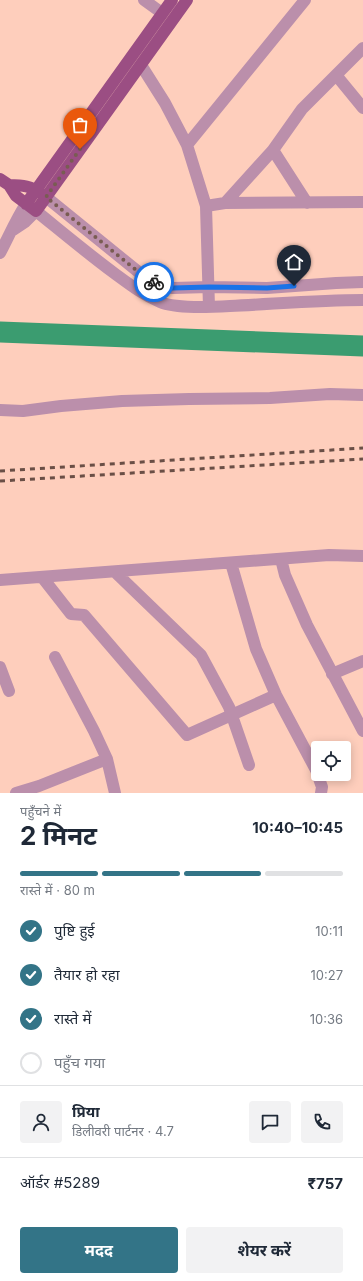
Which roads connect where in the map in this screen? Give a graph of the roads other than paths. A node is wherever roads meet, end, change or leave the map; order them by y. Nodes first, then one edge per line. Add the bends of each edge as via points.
1 (144, 0) edge
2 (172, 0) edge
3 (187, 0) edge
4 (305, 0) edge
5 (162, 14) junction
6 (153, 37) junction
7 (363, 48) edge
8 (141, 65) junction
9 (336, 75) junction
10 (363, 108) edge
11 (187, 145) junction
12 (273, 150) junction
13 (5, 182) edge
14 (41, 194) junction
15 (363, 202) edge
16 (225, 203) junction
17 (307, 203) junction
18 (206, 206) junction
19 (31, 207) junction
20 (0, 253) edge
21 (363, 282) edge
22 (209, 287) junction
23 (363, 300) edge
24 (209, 307) junction
25 (363, 395) edge
26 (0, 410) edge
27 (363, 556) edge
28 (280, 559) junction
29 (231, 563) junction
30 (115, 572) junction
31 (42, 577) junction
32 (0, 580) edge
33 (55, 656) dead end
34 (363, 661) edge
35 (0, 667) edge
36 (332, 674) junction
37 (9, 691) dead end
38 (276, 695) junction
39 (231, 714) junction
40 (363, 731) edge
41 (107, 759) junction
42 (249, 765) dead end
43 (16, 793) edge
44 (115, 793) edge
45 (321, 793) edge

1 - 5 street
2 - 5 main road
3 - 6 main road
4 - 11 street
5 - 6 main road
6 - 8 main road
6 - 14 main road
7 - 9 street
8 - 11 street
8 - 14 main road
9 - 10 street
9 - 12 street via 302,109
11 - 18 street
12 - 16 street
12 - 17 street
13 - 14 main road via 24,185
13 - 19 main road via 16,196
14 - 19 main road
14 - 22 street via 158,285 173,288
15 - 17 street
16 - 17 street
16 - 18 street
18 - 22 street
19 - 20 street via 17,217
19 - 24 street via 141,293 162,303
21 - 22 street via 267,288
22 - 24 street
23 - 24 street
25 - 26 street via 122,401 23,411
27 - 28 street via 329,555
28 - 29 street
28 - 36 street via 284,575
29 - 30 street
29 - 38 street via 256,649
30 - 31 street
30 - 39 street via 201,656
31 - 32 street
31 - 39 street via 71,614 84,615 187,735
33 - 41 street
34 - 36 street
35 - 37 street
36 - 40 street
38 - 39 street
38 - 45 street via 316,770 322,787
39 - 42 street
41 - 43 street
41 - 44 street

